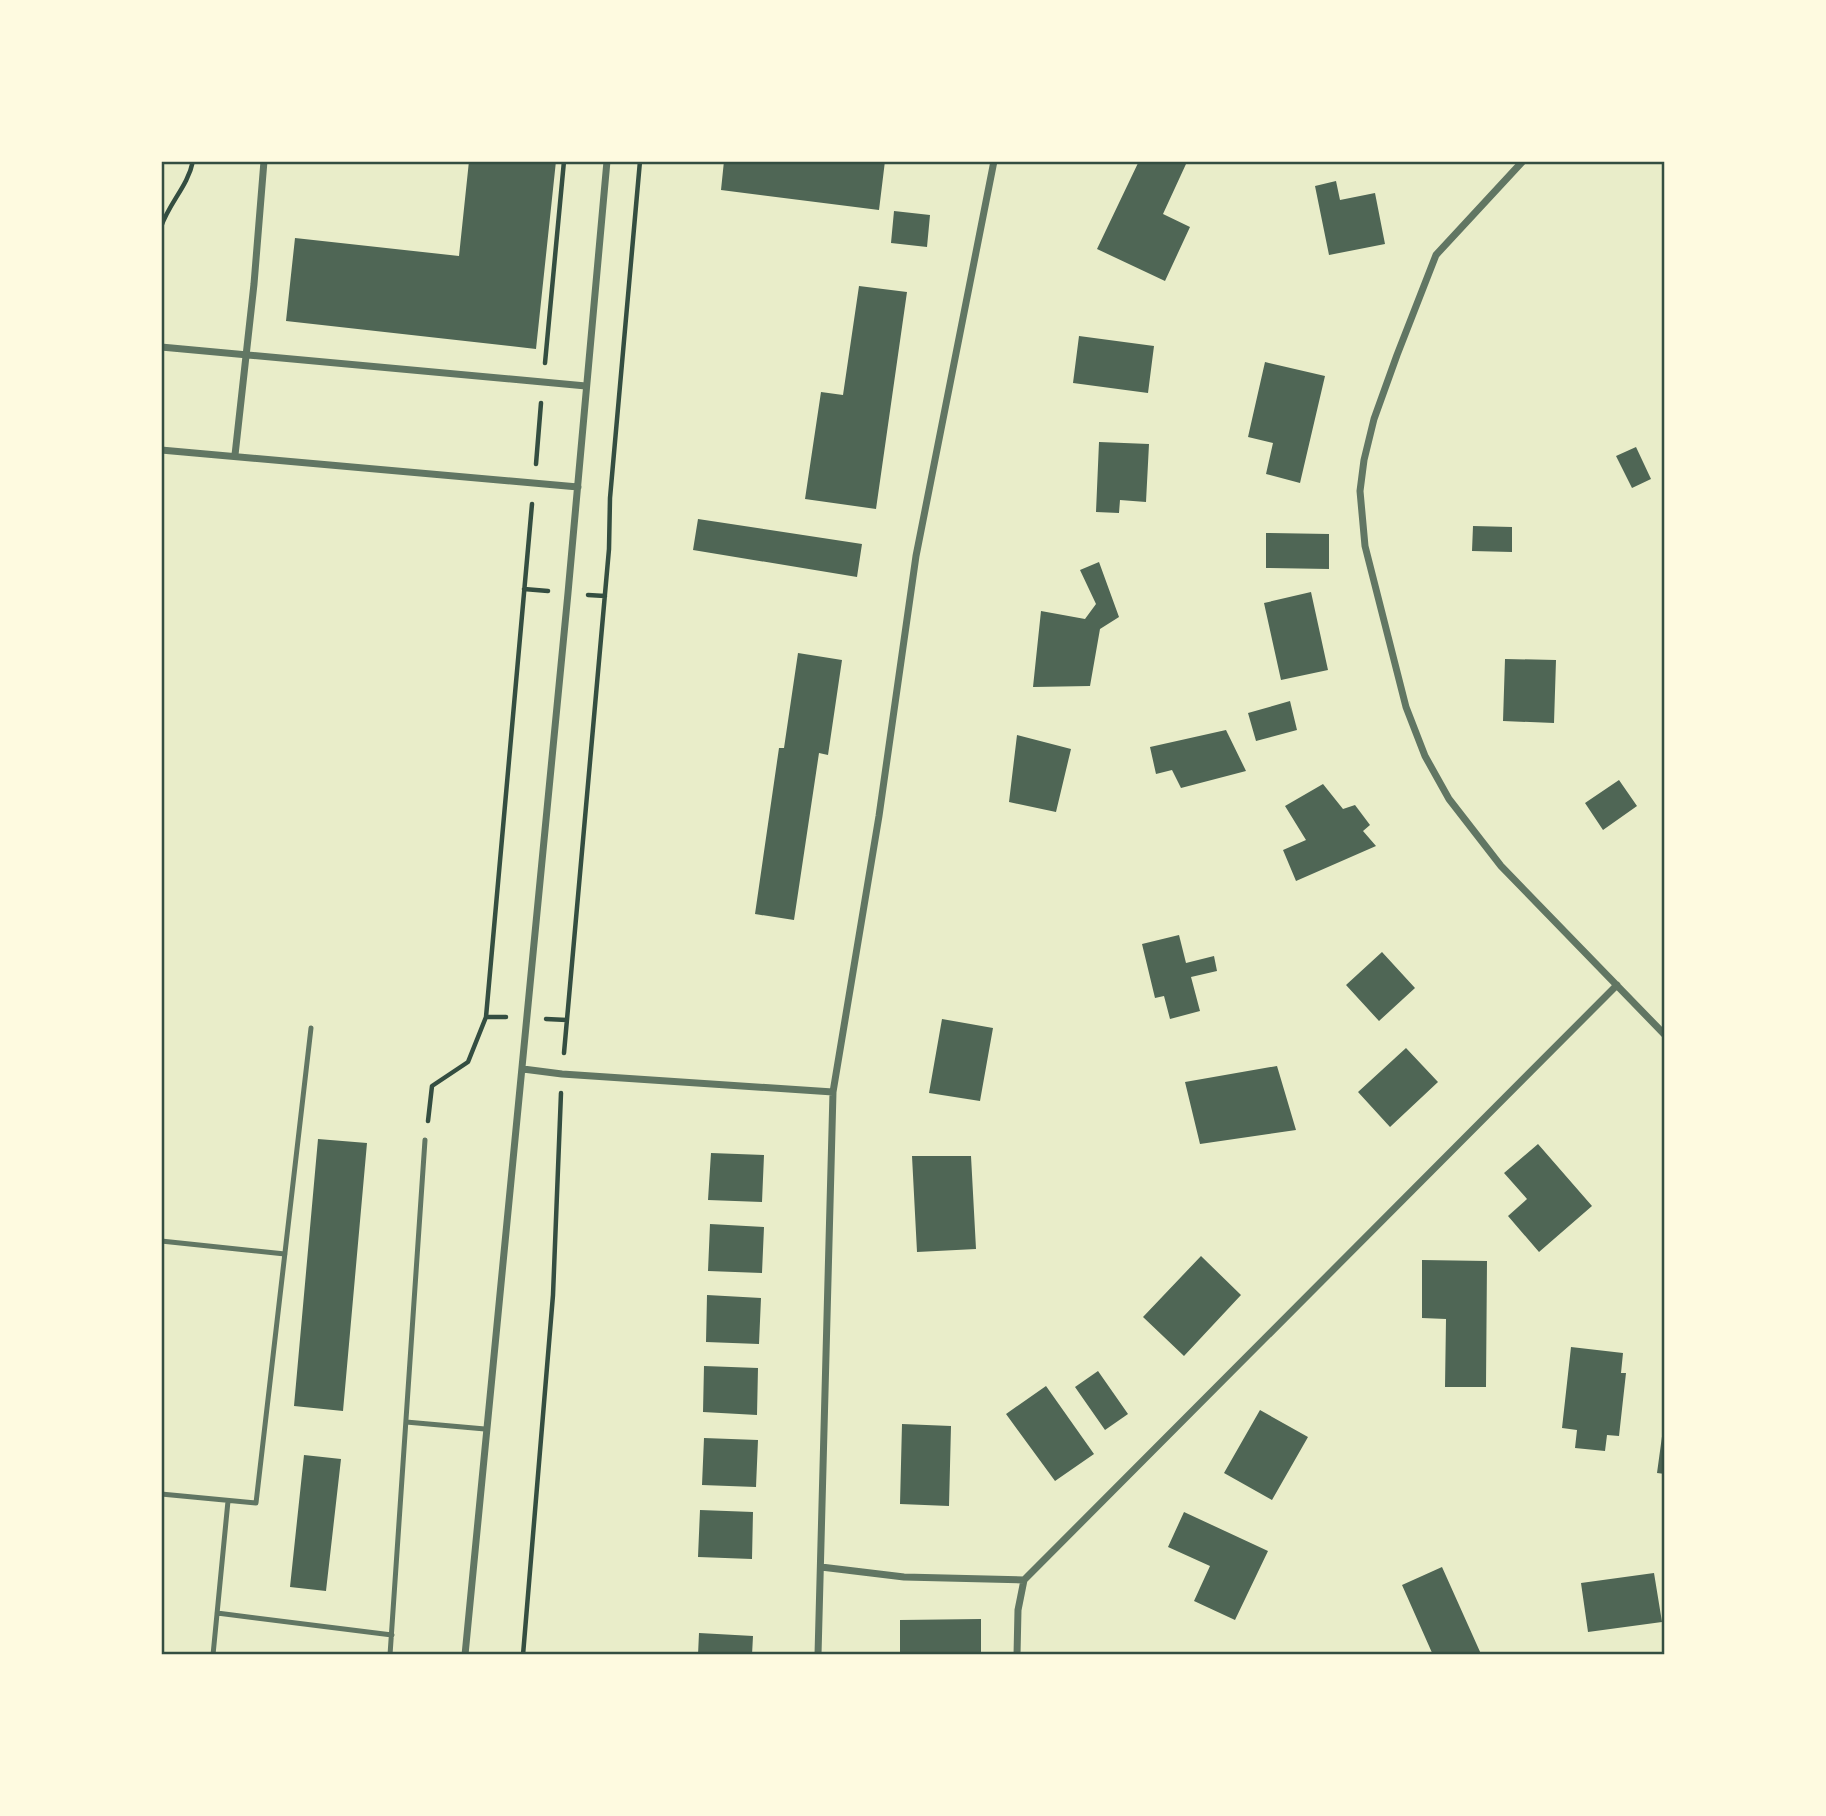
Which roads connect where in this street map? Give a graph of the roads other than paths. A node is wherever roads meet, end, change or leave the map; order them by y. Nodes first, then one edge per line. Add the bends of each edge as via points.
1 (264, 161) edge
2 (607, 161) edge
3 (994, 161) edge
4 (1523, 161) edge
5 (161, 347) edge
6 (245, 355) junction
7 (586, 386) junction
8 (161, 450) edge
9 (235, 455) junction
10 (578, 487) junction
11 (1617, 985) junction
12 (311, 1028) dead end
13 (1665, 1035) edge
14 (523, 1069) junction
15 (833, 1092) junction
16 (425, 1140) road end
17 (161, 1241) edge
18 (285, 1255) junction
19 (406, 1422) junction
20 (485, 1429) junction
21 (161, 1494) edge
22 (228, 1501) junction
23 (821, 1567) junction
24 (1024, 1580) junction
25 (217, 1614) junction
26 (392, 1635) junction
27 (213, 1655) edge
28 (390, 1655) edge
29 (465, 1655) edge
30 (818, 1655) edge
31 (1017, 1655) edge

1 - 6 street
2 - 7 street
3 - 15 street via 916,556
4 - 11 street via 1436,255 1374,419 1360,491 1365,546 1406,707 1425,756 1449,799 1501,866
5 - 6 street
6 - 7 street
6 - 9 street
7 - 10 street
8 - 9 street
9 - 10 street
10 - 14 street
11 - 13 street
11 - 24 street
12 - 18 lane
14 - 15 street
14 - 20 street
15 - 23 street
16 - 19 lane
17 - 18 lane
18 - 22 lane via 256,1503
19 - 20 lane
19 - 26 lane
20 - 29 street
21 - 22 lane
22 - 25 lane
23 - 24 street via 904,1577
23 - 30 street
24 - 31 street
25 - 26 lane
25 - 27 lane
26 - 28 lane

